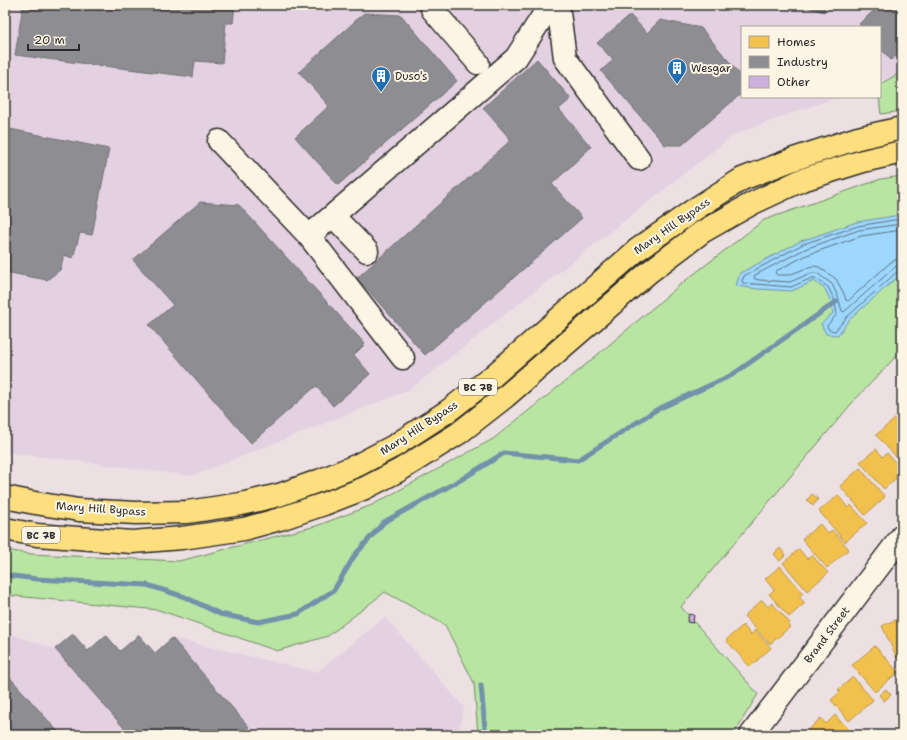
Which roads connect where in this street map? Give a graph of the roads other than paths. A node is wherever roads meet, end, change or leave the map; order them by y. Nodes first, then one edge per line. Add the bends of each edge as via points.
1 (432, 5) edge
2 (550, 5) edge
3 (558, 5) edge
4 (478, 63) dead end
5 (902, 128) edge
6 (219, 141) dead end
7 (902, 152) edge
8 (639, 159) dead end
9 (333, 216) junction
10 (309, 236) junction
11 (367, 251) dead end
12 (403, 358) dead end
13 (5, 497) edge
14 (5, 529) edge
15 (902, 536) edge
16 (751, 735) edge

1 - 4 street via 432,9
2 - 9 street via 516,58
3 - 8 street via 564,58
5 - 13 highway, Mary Hill Bypass / BC 7B via 858,138 742,179 637,250 448,411 358,466 279,494 241,504 187,512 79,510
6 - 10 street
7 - 14 highway, Mary Hill Bypass / BC 7B via 802,180 753,203 702,232 649,272 506,397 459,434 400,470 364,488 280,519 182,538 132,542 37,535
9 - 10 street
9 - 11 street
10 - 12 street
15 - 16 street, Brand Street

